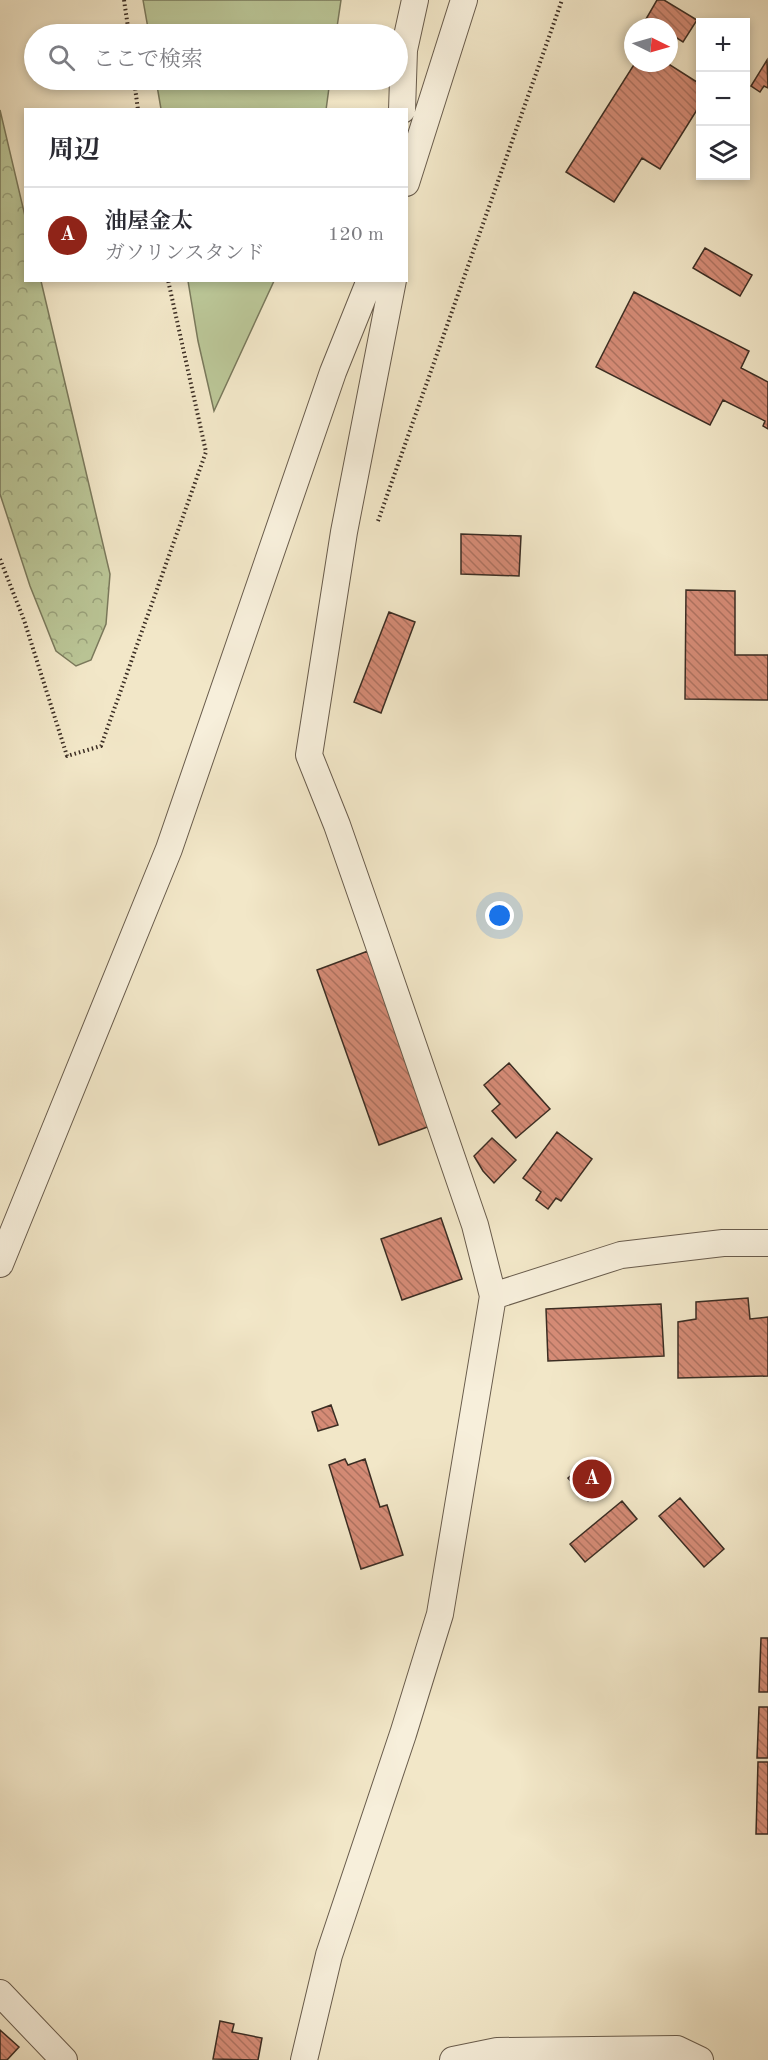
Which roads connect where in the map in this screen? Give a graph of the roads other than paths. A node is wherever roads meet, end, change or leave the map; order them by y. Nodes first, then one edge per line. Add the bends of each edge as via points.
1 (415, 0) edge
2 (464, 0) edge
3 (408, 32) edge
4 (403, 90) edge
5 (402, 108) edge
6 (408, 177) edge
7 (369, 282) edge
8 (393, 282) edge
9 (768, 1243) edge
10 (0, 1264) edge
11 (493, 1296) junction
12 (0, 1993) edge
13 (64, 2060) edge
14 (304, 2060) edge
15 (453, 2060) edge
16 (700, 2060) edge

1 - 3 street
2 - 6 street
4 - 5 street
7 - 10 street via 333,372 169,849
8 - 11 street via 344,532 309,754 372,923 475,1225
9 - 11 street via 723,1243 621,1255
11 - 14 street via 440,1614 329,1955
12 - 13 street
15 - 16 street via 497,2051 677,2049

